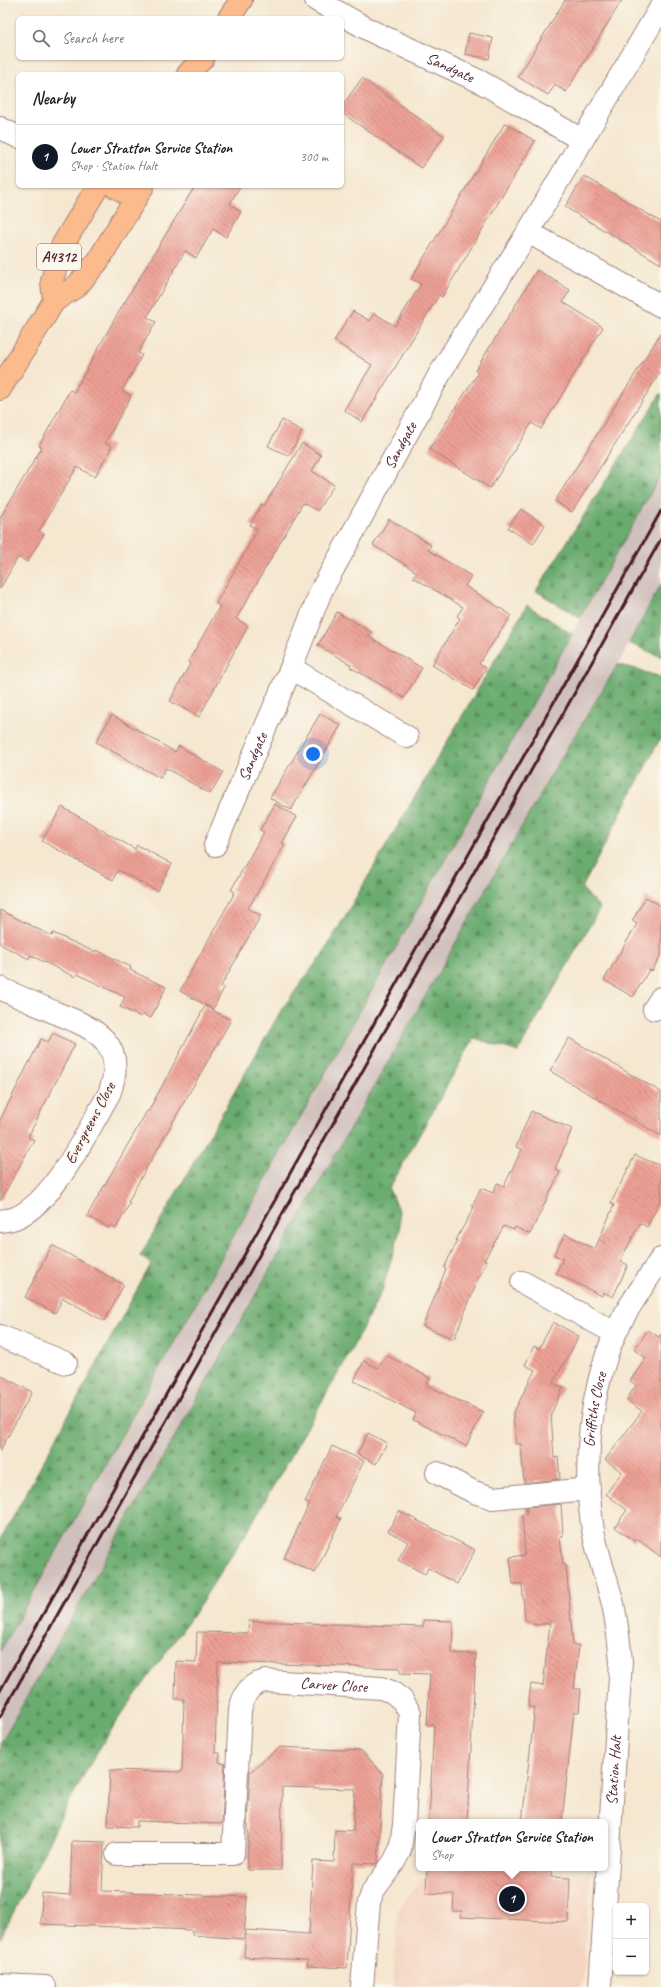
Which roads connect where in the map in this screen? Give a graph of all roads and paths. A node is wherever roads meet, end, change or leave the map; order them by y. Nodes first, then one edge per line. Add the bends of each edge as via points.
1 (241, 0) edge
2 (316, 0) edge
3 (230, 16) edge
4 (658, 20) edge
5 (0, 128) edge
6 (16, 136) edge
7 (582, 140) junction
8 (97, 188) edge
9 (123, 188) edge
10 (140, 192) edge
11 (528, 232) junction
12 (54, 301) junction
13 (661, 306) edge
14 (0, 389) edge
15 (291, 668) junction
16 (407, 737) dead end
17 (215, 845) dead end
18 (0, 988) edge
19 (0, 1221) edge
20 (661, 1259) edge
21 (655, 1281) edge
22 (522, 1282) dead end
23 (615, 1333) junction
24 (0, 1336) edge
25 (66, 1363) dead end
26 (437, 1473) dead end
27 (589, 1489) junction
28 (618, 1626) joint
29 (117, 1854) dead end
30 (608, 1868) edge
31 (608, 1871) edge
32 (0, 1985) edge
33 (45, 1987) edge
34 (362, 1987) edge
35 (600, 1987) edge

1 - 3 main road
2 - 7 street, Sandgate via 373,32 480,82
4 - 7 street, Sandgate
5 - 6 street
7 - 11 street, Sandgate
8 - 12 main road, A4312 via 62,246 52,281
9 - 10 main road
10 - 12 main road, A4312 via 98,260 77,286
11 - 13 street
11 - 15 street, Sandgate via 443,368 321,591
12 - 14 main road, A4312
15 - 16 street
15 - 17 street, Sandgate
18 - 19 street, Evergreens Close via 94,1030 109,1045 115,1066 109,1094 65,1170 31,1208 16,1218
20 - 21 street, Griffiths Close
21 - 23 street, Griffiths Close
22 - 23 street
23 - 27 street, Griffiths Close via 592,1415
24 - 25 street
26 - 27 street via 474,1492 493,1498
27 - 28 street, Griffiths Close via 592,1525
28 - 30 street, Station Halt via 621,1661
29 - 34 street, Carver Close via 233,1854 240,1710 248,1689 257,1682 381,1688 392,1692 402,1700 410,1713 404,1825 400,1850 373,1891 369,1902
31 - 35 street, Station Halt
32 - 33 street

